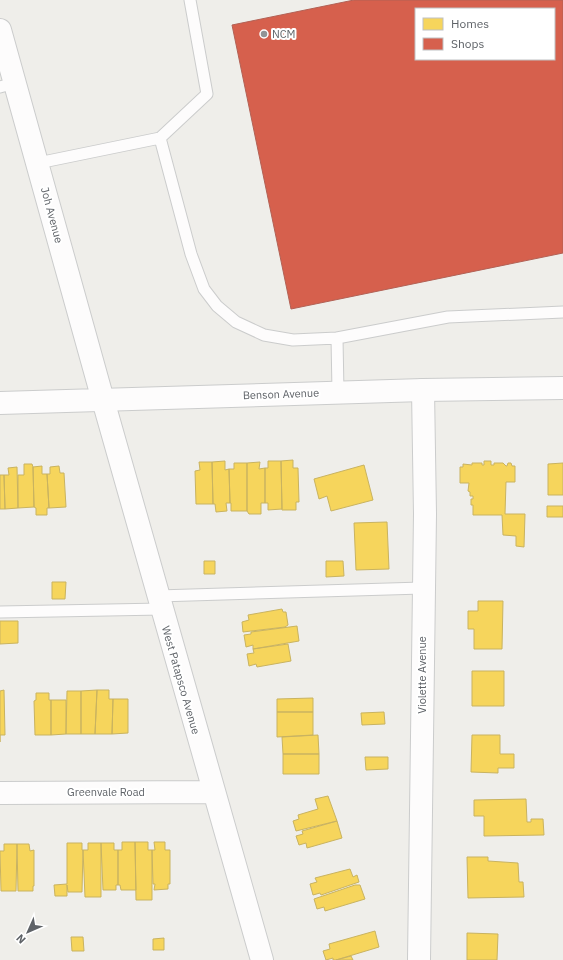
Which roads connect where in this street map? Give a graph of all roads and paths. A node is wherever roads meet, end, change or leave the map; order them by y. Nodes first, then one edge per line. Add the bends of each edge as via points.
1 (190, 0) edge
2 (0, 30) edge
3 (7, 85) edge
4 (160, 138) junction
5 (38, 163) junction
6 (563, 312) edge
7 (336, 338) junction
8 (563, 388) edge
9 (423, 390) junction
10 (338, 392) junction
11 (103, 400) junction
12 (0, 403) edge
13 (422, 588) junction
14 (160, 603) junction
15 (0, 612) edge
16 (213, 792) junction
17 (0, 793) edge
18 (262, 960) edge
19 (419, 960) edge

1 - 4 lane via 207,94
2 - 3 street, Joh Avenue
3 - 5 street, Joh Avenue
4 - 5 lane
4 - 7 lane via 190,254 204,289 217,306 236,322 264,335 294,340
5 - 11 street, Joh Avenue
6 - 7 lane via 448,317
7 - 10 lane
8 - 9 street, Benson Avenue
9 - 10 street, Benson Avenue
9 - 13 street, Violette Avenue via 425,514
10 - 11 street, Benson Avenue
11 - 12 street, Benson Avenue
11 - 14 street, West Patapsco Avenue
13 - 14 lane
13 - 19 street, Violette Avenue
14 - 15 lane
14 - 16 street, West Patapsco Avenue
16 - 17 street, Greenvale Road
16 - 18 street, West Patapsco Avenue

